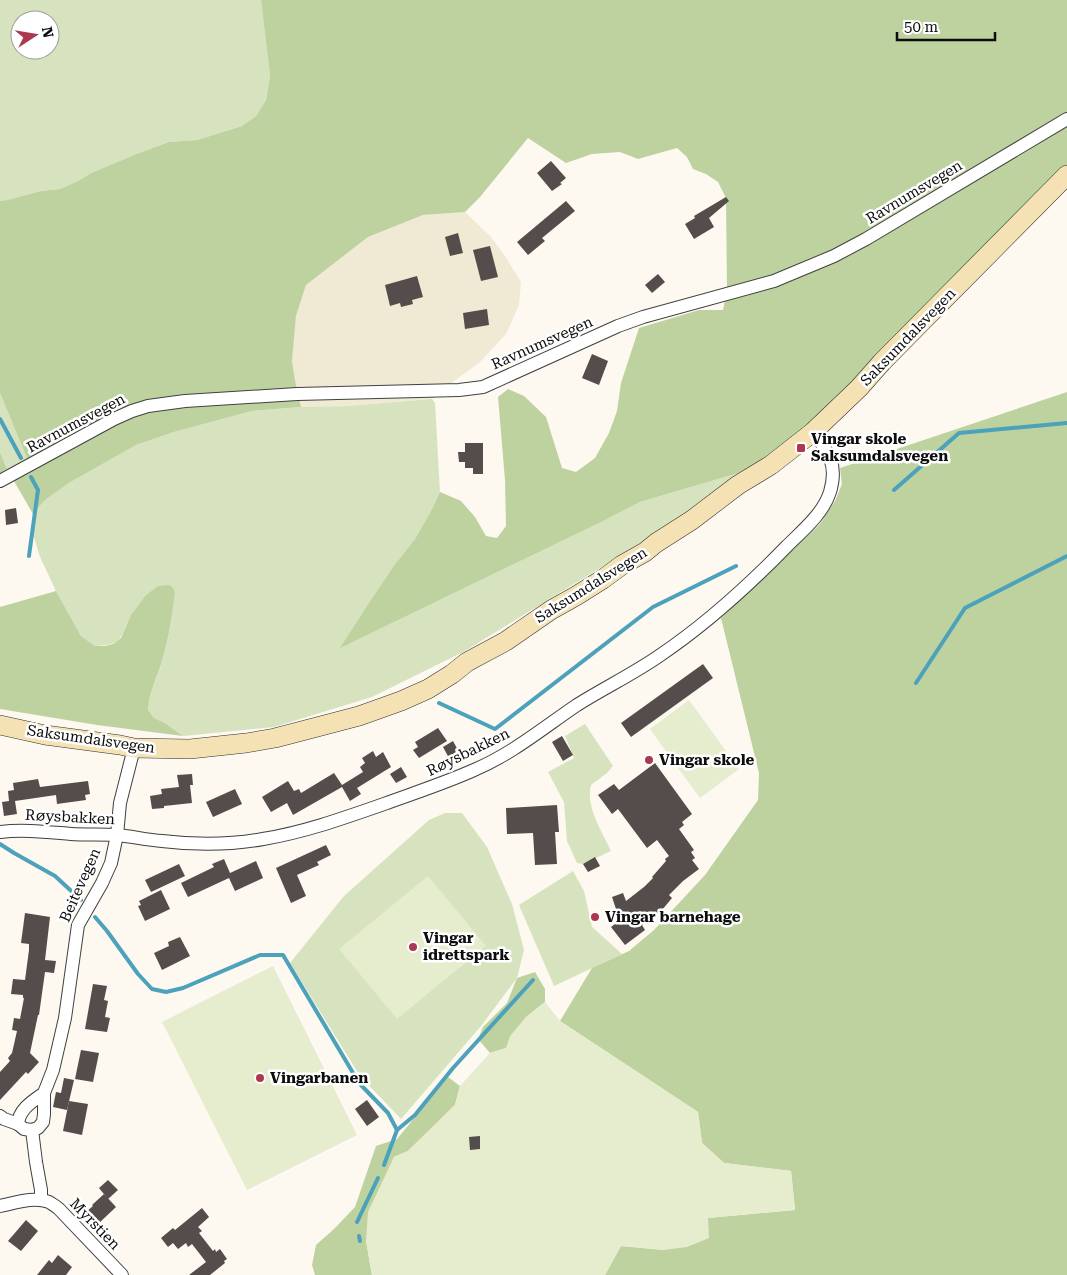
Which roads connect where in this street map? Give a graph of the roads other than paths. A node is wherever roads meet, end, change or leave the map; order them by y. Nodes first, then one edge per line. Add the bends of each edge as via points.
1 (1067, 119) edge
2 (1067, 175) edge
3 (813, 432) junction
4 (0, 482) edge
5 (0, 725) edge
6 (134, 748) junction
7 (0, 832) edge
8 (117, 835) junction
9 (44, 1093) junction
10 (0, 1116) edge
11 (18, 1124) junction
12 (32, 1130) junction
13 (42, 1200) junction
14 (0, 1206) edge
15 (122, 1275) edge

1 - 4 street, Ravnumsvegen via 834,256 774,281 643,316 484,387 297,394 148,406 114,420
2 - 3 main road, Saksumdalsvegen
3 - 6 main road, Saksumdalsvegen via 645,552 428,689 359,716 275,738 190,749
3 - 8 street, Røysbakken via 828,450 833,480 822,507 806,527 759,574 685,638 577,705 507,754 435,787 349,817 261,840 228,844 179,843
5 - 6 main road, Saksumdalsvegen
6 - 8 street, Beitevegen via 120,803
7 - 8 street, Røysbakken
8 - 9 street, Beitevegen via 102,883 78,925 63,1026
9 - 11 street via 22,1111
9 - 12 street, Beitevegen via 42,1122
10 - 11 street
11 - 12 street
12 - 13 street
13 - 14 street
13 - 15 street, Myrstien via 59,1208

